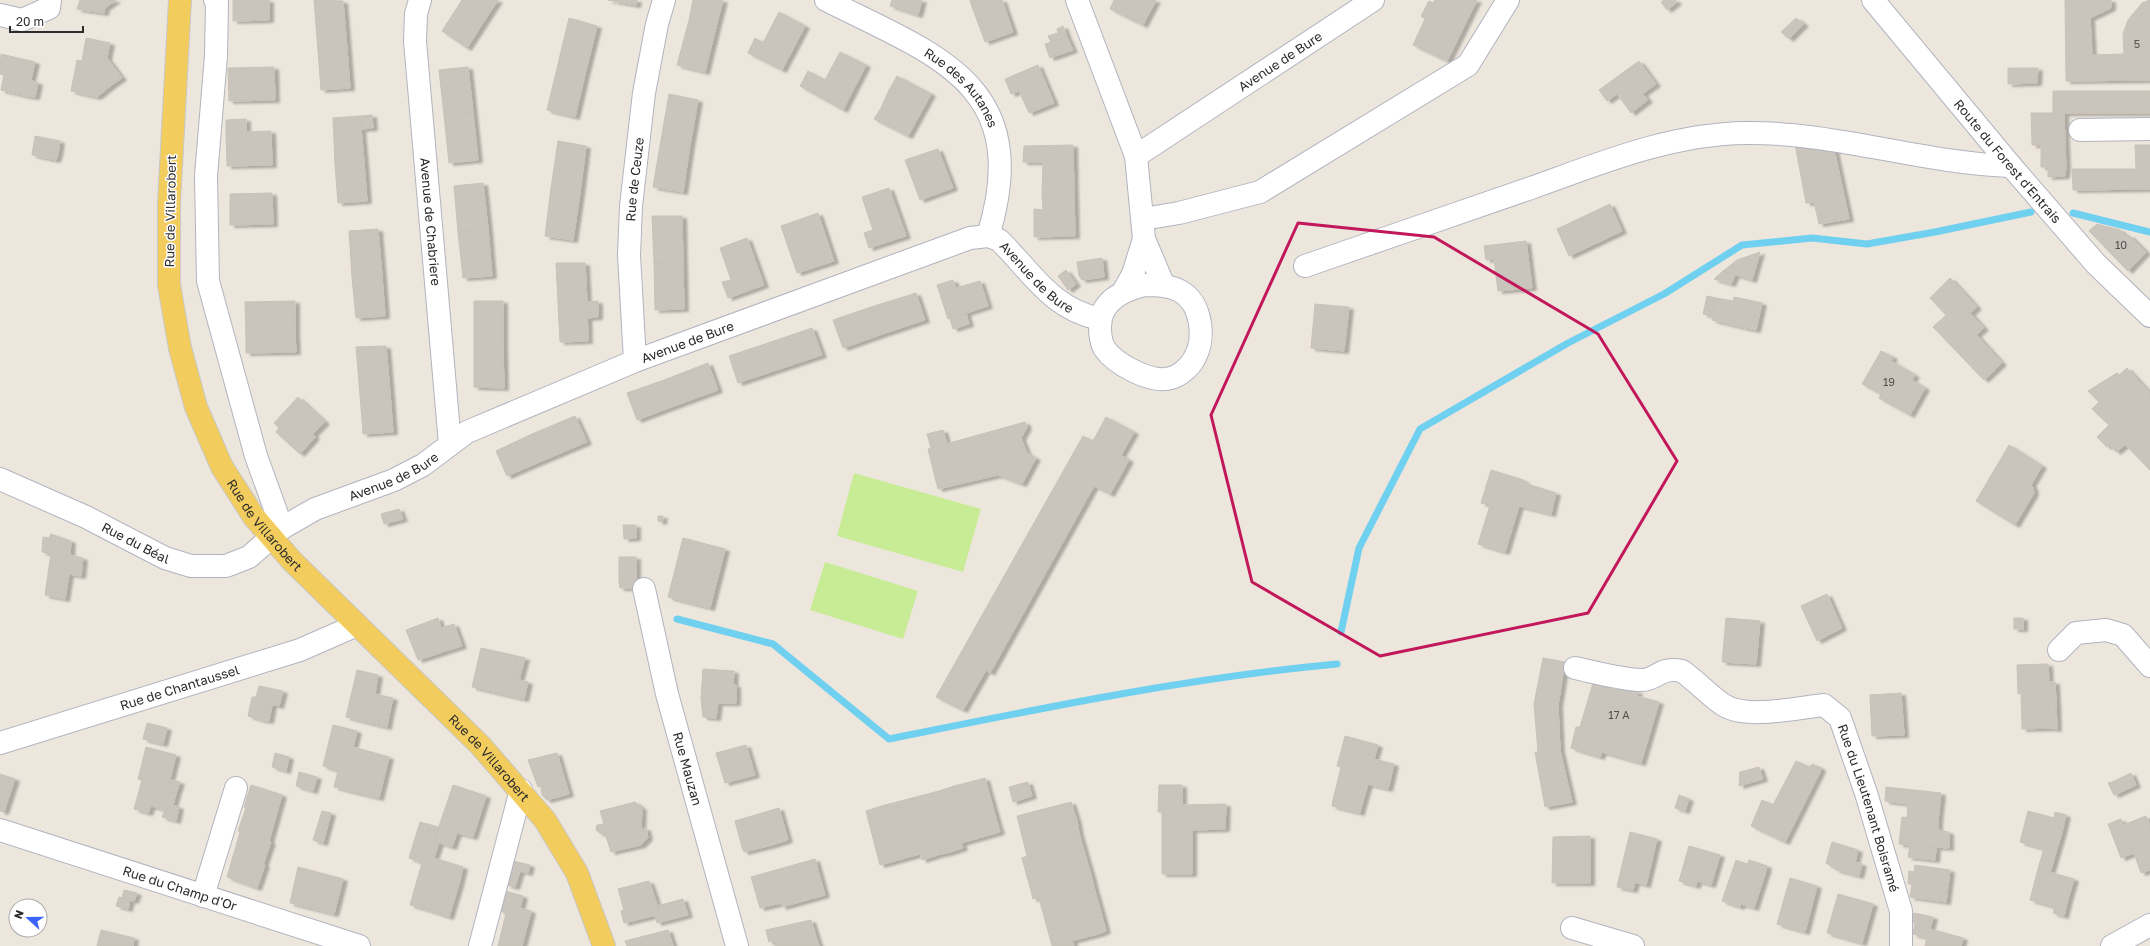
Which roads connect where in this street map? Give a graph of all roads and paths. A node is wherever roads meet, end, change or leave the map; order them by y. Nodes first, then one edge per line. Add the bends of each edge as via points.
1 (50, 0) edge
2 (180, 0) edge
3 (215, 0) edge
4 (420, 0) edge
5 (664, 0) edge
6 (826, 0) edge
7 (1077, 0) edge
8 (1373, 0) edge
9 (1508, 0) edge
10 (1872, 0) edge
11 (861, 8) edge
12 (0, 15) edge
13 (2150, 128) edge
14 (2080, 130) dead end
15 (1136, 156) junction
16 (2011, 166) junction
17 (1143, 229) junction
18 (988, 236) junction
19 (1306, 266) dead end
20 (1164, 286) junction
21 (1123, 292) junction
22 (2150, 316) edge
23 (1100, 319) junction
24 (636, 361) junction
25 (450, 444) junction
26 (0, 479) edge
27 (276, 532) junction
28 (644, 589) dead end
29 (357, 626) junction
30 (2059, 650) dead end
31 (2150, 666) edge
32 (1575, 668) dead end
33 (0, 743) edge
34 (236, 788) dead end
35 (521, 790) junction
36 (0, 830) edge
37 (203, 896) junction
38 (2150, 925) edge
39 (1572, 928) dead end
40 (359, 946) edge
41 (480, 946) edge
42 (604, 946) edge
43 (737, 946) edge
44 (1633, 946) edge
45 (1901, 946) edge
46 (2112, 946) edge

1 - 12 street via 49,8 22,20
2 - 27 main road, Rue de Villarobert via 169,203 169,285 180,348 196,407 222,467 246,505
3 - 27 street via 216,56 206,176 208,281
4 - 25 street, Avenue de Chabriere via 416,14 415,41
5 - 24 street, Rue de Ceuze via 644,93 631,206 629,255
6 - 11 street, Rue des Autanes
7 - 15 street
8 - 15 street, Avenue de Bure
9 - 17 street via 1468,65 1260,192 1178,213
10 - 16 street, Route du Forest d'Entrais
11 - 18 street, Rue des Autanes via 952,67 974,90 984,106 995,127 1000,148 997,200
13 - 14 street
15 - 17 street
16 - 19 street via 1937,159 1795,134 1746,133 1703,136 1643,148
16 - 22 street, Route du Forest d'Entrais via 2096,264
17 - 20 street
17 - 21 street via 1133,274
18 - 23 street, Avenue de Bure via 998,240 1010,251 1056,300 1071,309
18 - 24 street, Avenue de Bure via 960,242
20 - 21 street via 1144,285
20 - 23 street via 1187,296 1195,306 1201,332 1194,359 1185,370 1170,378 1155,377 1119,364 1103,347
21 - 23 street via 1108,302
24 - 25 street, Avenue de Bure via 467,432
25 - 27 street, Avenue de Bure via 423,465 394,480 315,509
26 - 27 street, Rue du Béal via 86,517 166,558 191,566 226,566 249,557
27 - 29 main road, Rue de Villarobert via 292,561
28 - 43 street, Rue Mauzan via 667,694
29 - 33 street, Rue de Chantaussel via 300,650
29 - 35 main road, Rue de Villarobert via 480,745
30 - 31 street via 2076,633 2106,630 2123,634
32 - 45 street, Rue du Lieutenant Boisramé via 1643,680 1674,669 1682,671 1722,705 1735,711 1752,713 1824,705 1840,718 1866,794 1900,911
34 - 37 street
35 - 41 street
35 - 42 main road, Rue de Villarobert via 544,820 577,872
36 - 37 street, Rue du Champ d'Or
37 - 40 street, Rue du Champ d'Or
38 - 46 street
39 - 44 street

